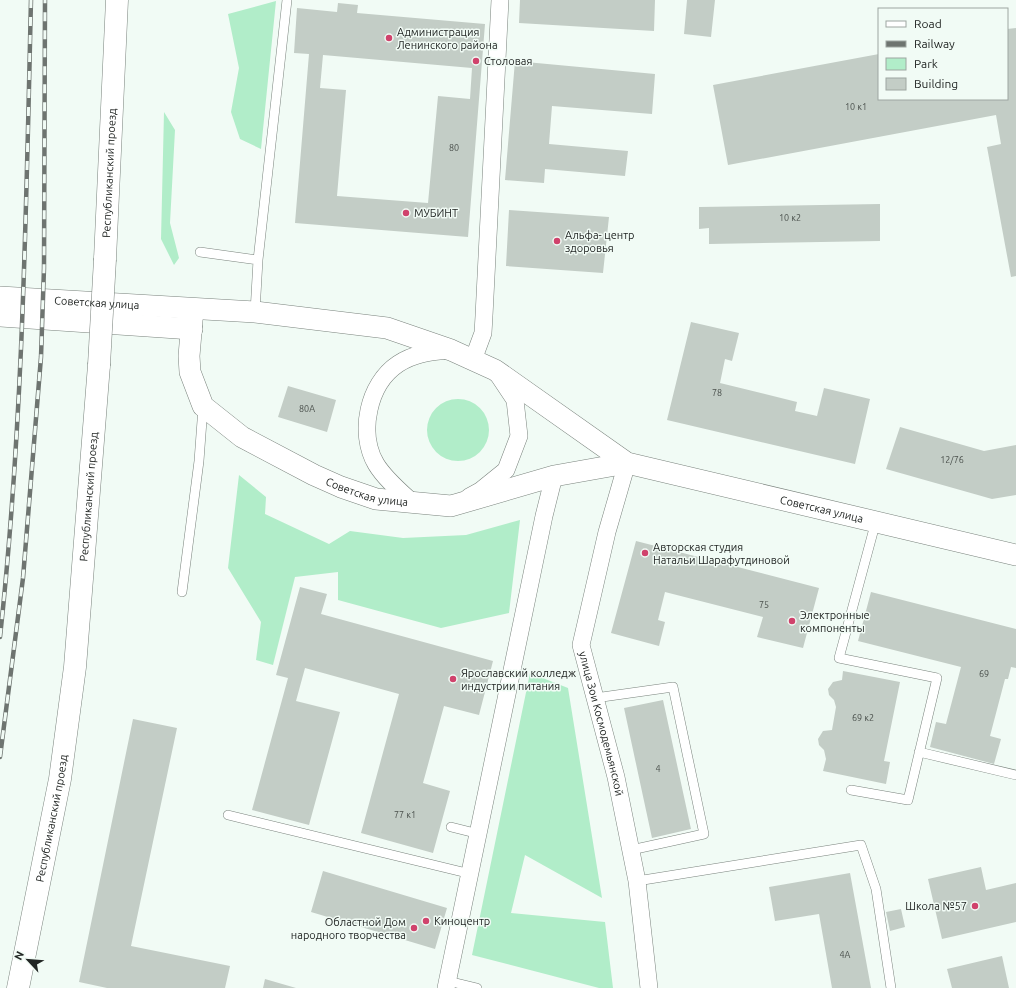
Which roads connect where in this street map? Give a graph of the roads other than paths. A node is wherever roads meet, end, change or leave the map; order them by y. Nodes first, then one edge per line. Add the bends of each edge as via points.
1 (118, 0) edge
2 (287, 0) edge
3 (500, 0) edge
4 (200, 252) dead end
5 (258, 260) junction
6 (0, 297) edge
7 (255, 312) junction
8 (0, 316) edge
9 (192, 318) junction
10 (451, 350) junction
11 (473, 360) junction
12 (495, 370) junction
13 (203, 406) junction
14 (626, 463) junction
15 (554, 476) junction
16 (414, 504) junction
17 (451, 506) junction
18 (876, 521) junction
19 (1016, 555) edge
20 (182, 592) dead end
21 (595, 698) junction
22 (920, 752) junction
23 (1016, 775) edge
24 (851, 790) dead end
25 (228, 815) dead end
26 (451, 827) dead end
27 (479, 834) junction
28 (631, 850) junction
29 (471, 874) junction
30 (637, 881) junction
31 (447, 984) edge
32 (18, 988) edge
33 (477, 988) edge
34 (649, 988) edge
35 (891, 988) edge

1 - 32 main road, Республиканский проезд, bridge via 99,365 75,667 60,779
2 - 5 lane
3 - 11 street via 483,333
4 - 5 lane
5 - 7 lane
6 - 9 street, Советская улица
7 - 9 street, Советская улица
7 - 10 street, Советская улица via 387,328
8 - 9 street, Советская улица
9 - 13 street via 190,372
10 - 11 street, Советская улица
10 - 16 street via 423,352 397,365 378,386 367,413 367,439 376,464
11 - 12 street, Советская улица
12 - 14 street, Советская улица
12 - 17 street via 515,400 518,436 506,470 480,491
13 - 16 street, Советская улица via 242,437 314,475 376,499
13 - 20 lane via 199,461
14 - 15 street, Советская улица
14 - 18 street, Советская улица
14 - 21 street, улица Зои Космодемьянской via 581,644
15 - 17 street, Советская улица
15 - 27 street
16 - 17 street, Советская улица
18 - 19 street, Советская улица
18 - 22 lane via 839,658 937,678
21 - 28 street, улица Зои Космодемьянской via 616,777
21 - 28 lane via 673,687 704,834
22 - 23 lane
22 - 24 lane via 908,800
25 - 29 lane
26 - 27 lane
27 - 29 street
28 - 30 street, улица Зои Космодемьянской
29 - 31 street
30 - 34 street, улица Зои Космодемьянской
30 - 35 lane via 861,844 876,889
31 - 33 lane

